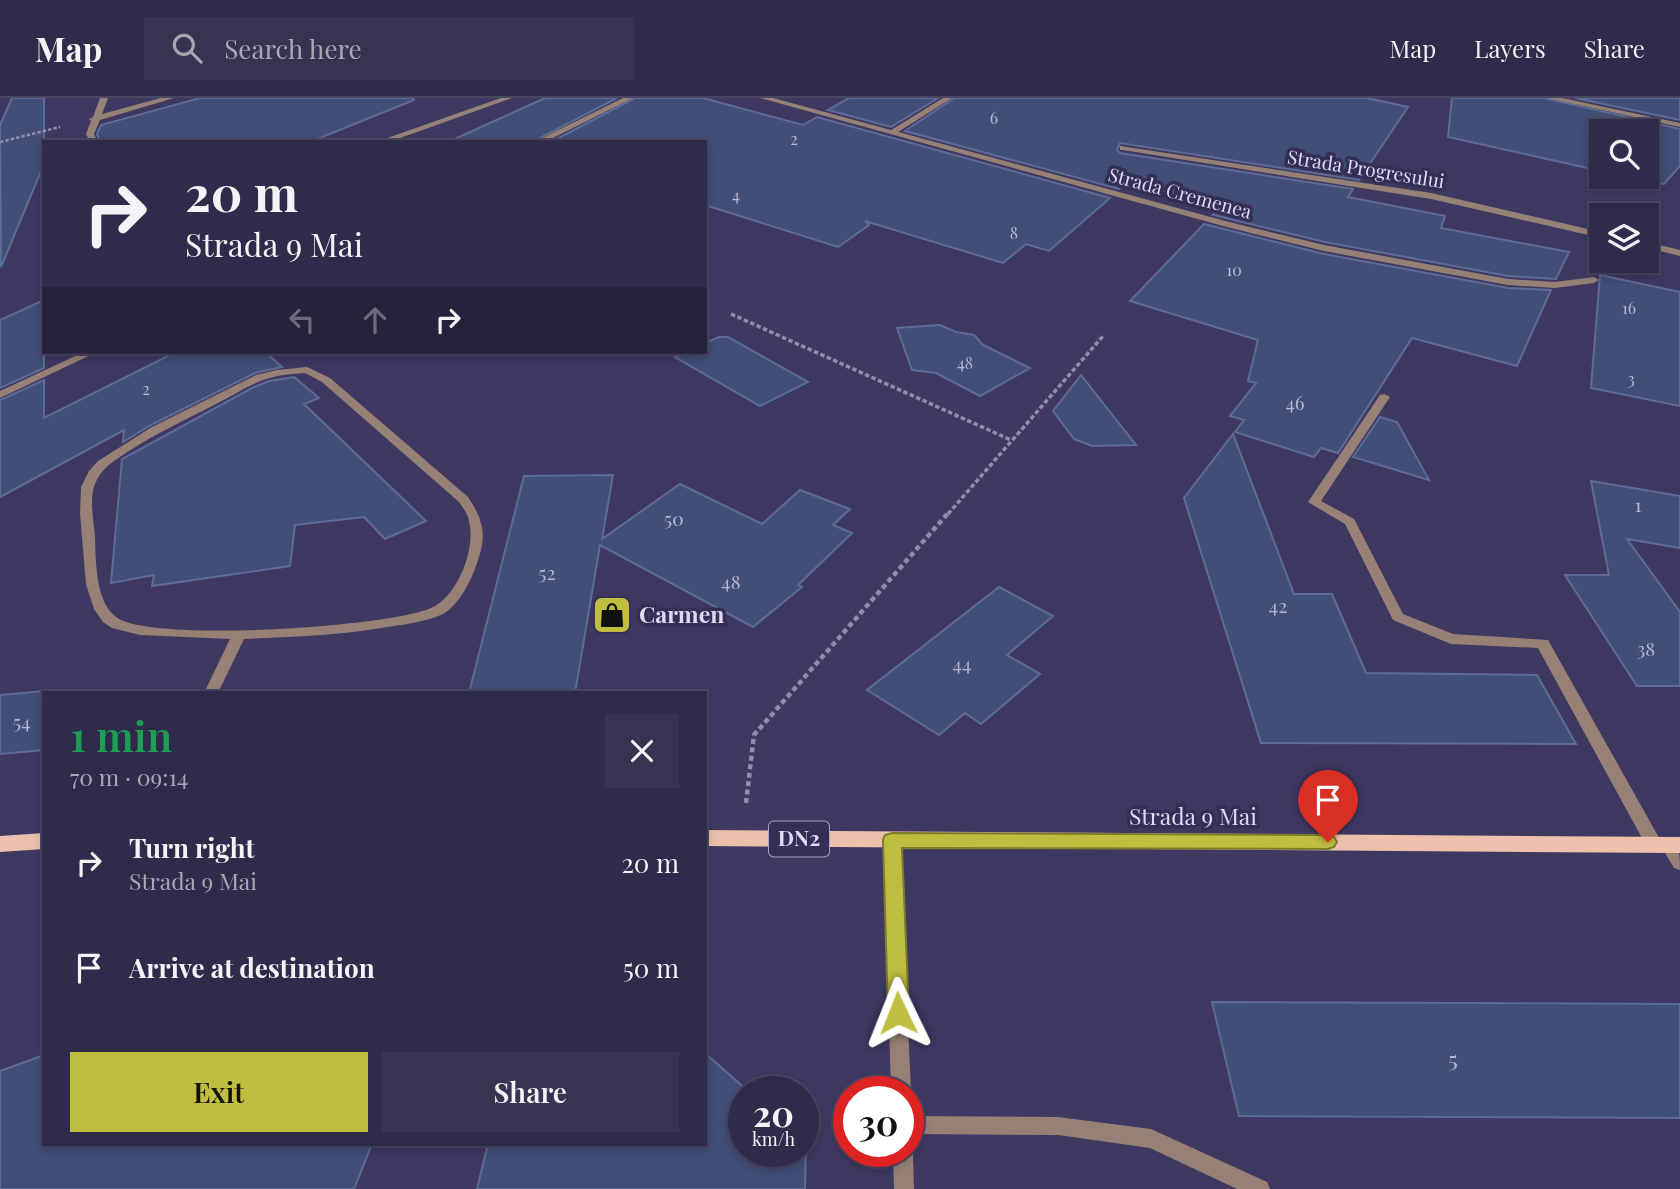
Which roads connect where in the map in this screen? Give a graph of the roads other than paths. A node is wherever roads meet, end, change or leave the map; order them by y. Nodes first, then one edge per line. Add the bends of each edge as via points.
1 (104, 98) edge
2 (170, 98) edge
3 (508, 98) edge
4 (629, 98) edge
5 (764, 98) edge
6 (948, 98) edge
7 (1551, 98) edge
8 (93, 119) junction
9 (1680, 125) edge
10 (892, 132) junction
11 (93, 140) edge
12 (386, 140) edge
13 (542, 140) edge
14 (1123, 148) dead end
15 (1589, 232) edge
16 (1659, 248) edge
17 (1680, 253) edge
18 (1594, 280) dead end
19 (88, 354) edge
20 (0, 395) edge
21 (1384, 397) dead end
22 (239, 634) junction
23 (212, 691) edge
24 (707, 838) edge
25 (892, 840) junction
26 (42, 841) edge
27 (0, 844) edge
28 (1668, 844) edge
29 (1680, 863) edge
30 (900, 1076) edge
31 (924, 1125) edge
32 (904, 1167) edge
33 (905, 1189) edge
34 (1259, 1189) edge

1 - 8 street
2 - 8 street
3 - 12 street
4 - 13 street
5 - 10 street, Strada Cremenea
6 - 10 street
7 - 9 street
8 - 11 street
10 - 18 street, Strada Cremenea via 1324,248 1508,282 1555,285
14 - 15 street, Strada Progresului via 1431,196
16 - 17 street
19 - 20 street
21 - 28 street via 1314,502 1350,522 1398,617 1451,639 1543,643
22 - 22 street via 153,633 115,625 92,587 85,492 96,468 153,431 258,377 307,370 326,380 464,500 476,522 476,547 459,593 437,611 405,622
22 - 23 street
24 - 25 main road, Strada 9 Mai / DN2
25 - 28 main road, Strada 9 Mai / DN2
25 - 30 street
26 - 27 main road
28 - 29 street
31 - 34 street via 1058,1126 1151,1139
32 - 33 street

